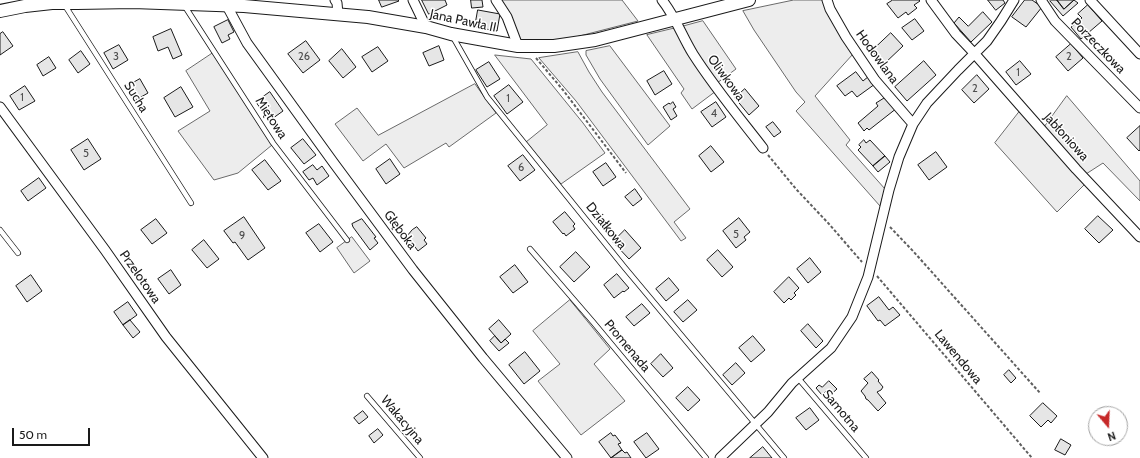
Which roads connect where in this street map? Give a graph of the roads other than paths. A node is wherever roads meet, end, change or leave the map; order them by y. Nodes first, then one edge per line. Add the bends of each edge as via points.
1 (335, 0) edge
2 (413, 0) edge
3 (496, 0) edge
4 (662, 0) edge
5 (747, 0) edge
6 (827, 0) edge
7 (931, 0) edge
8 (1014, 0) edge
9 (1041, 0) edge
10 (1090, 0) edge
11 (55, 2) edge
12 (23, 3) edge
13 (184, 4) junction
14 (221, 4) edge
15 (0, 11) edge
16 (338, 14) junction
17 (674, 20) junction
18 (426, 27) junction
19 (451, 34) junction
20 (522, 46) junction
21 (974, 53) junction
22 (1140, 54) edge
23 (0, 107) edge
24 (1140, 108) edge
25 (913, 124) junction
26 (763, 148) road end
27 (191, 203) dead end
28 (0, 230) edge
29 (1140, 237) edge
30 (347, 240) dead end
31 (530, 249) dead end
32 (18, 252) dead end
33 (798, 378) junction
34 (367, 396) dead end
35 (756, 424) junction
36 (263, 458) edge
37 (420, 458) edge
38 (567, 458) edge
39 (706, 458) edge
40 (720, 458) edge
41 (784, 458) edge
42 (866, 458) edge

1 - 16 street
2 - 18 street
3 - 20 street
4 - 17 street, Oliwkowa
5 - 17 street, Jana Pawła II
6 - 25 street, Hodowlana via 846,37 875,80
7 - 21 street, Jabłoniowa via 956,34
8 - 21 street via 987,41
9 - 24 street, Porzeczkowa via 1055,21
10 - 22 street
11 - 12 street, Jana Pawła II
11 - 13 street, Jana Pawła II
11 - 27 lane, Sucha
12 - 15 street, Jana Pawła II
13 - 14 street, Jana Pawła II
13 - 30 lane, Miętowa via 273,143
14 - 16 street, Jana Pawła II
14 - 38 street, Głęboka via 413,270
16 - 18 street, Jana Pawła II
17 - 20 street, Jana Pawła II via 595,40 554,46
17 - 26 street, Oliwkowa via 711,81
18 - 19 street, Jana Pawła II
19 - 20 street, Jana Pawła II
19 - 35 lane, Działkowa via 487,97 625,268
21 - 25 street via 927,103
21 - 29 street, Jabłoniowa
23 - 36 street, Przelotowa via 166,336
25 - 33 street via 889,190 871,268 852,317 831,348
28 - 32 lane
31 - 39 lane, Promenada
33 - 35 street
33 - 42 lane, Samotna
34 - 37 lane, Wakacyjna
35 - 40 street
35 - 41 lane, Działkowa

